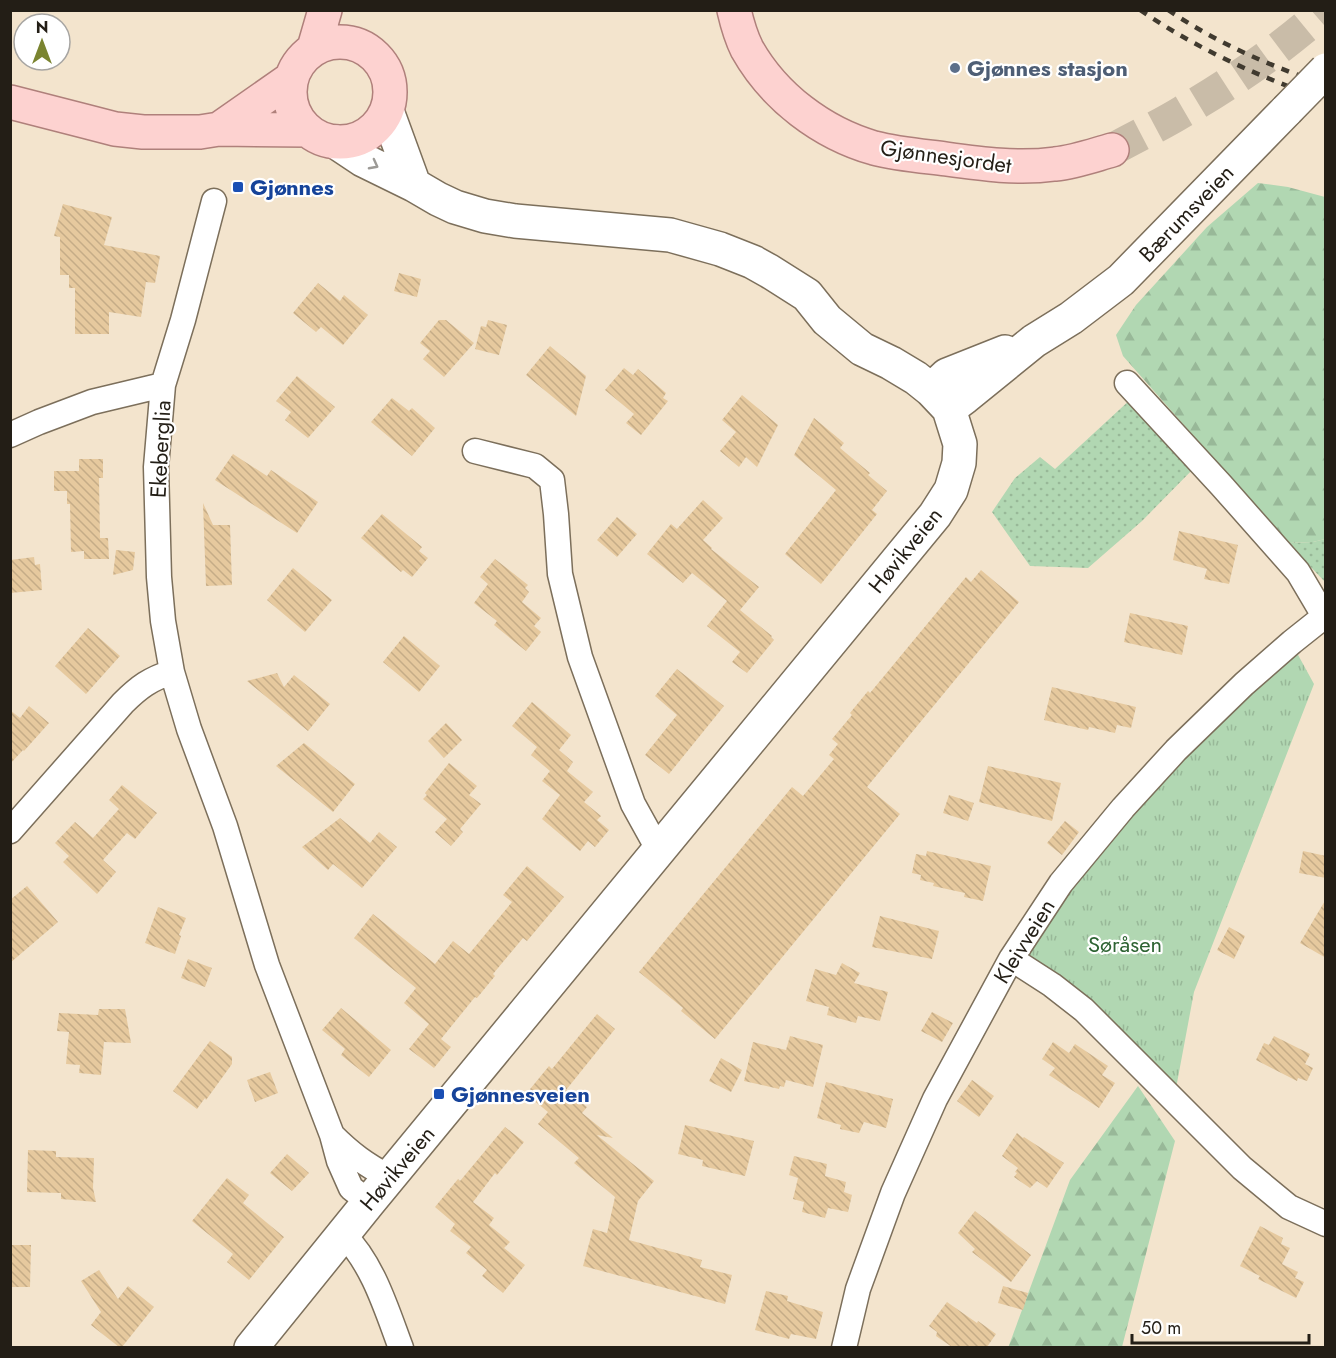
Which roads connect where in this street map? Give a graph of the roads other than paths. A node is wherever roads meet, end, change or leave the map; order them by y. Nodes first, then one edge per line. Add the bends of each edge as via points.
1 (325, 10) edge
2 (345, 10) edge
3 (734, 10) edge
4 (357, 44) junction
5 (314, 48) junction
6 (1326, 70) edge
7 (292, 78) junction
8 (10, 102) edge
9 (387, 111) junction
10 (219, 129) junction
11 (322, 136) junction
12 (1113, 150) tunnel mouth
13 (414, 185) junction
14 (214, 201) dead end
15 (1127, 382) dead end
16 (163, 385) junction
17 (940, 399) junction
18 (10, 435) edge
19 (475, 451) dead end
20 (1325, 615) edge
21 (172, 672) junction
22 (10, 831) edge
23 (659, 851) junction
24 (1011, 959) junction
25 (333, 1135) junction
26 (379, 1190) junction
27 (1326, 1224) edge
28 (343, 1234) junction
29 (251, 1347) edge
30 (401, 1347) edge
31 (844, 1347) edge

1 - 5 main road
2 - 4 main road
3 - 12 main road, Gjønnesjordet via 747,49 784,96 807,116 854,141 905,154 1026,167 1080,160
4 - 5 main road via 335,41
4 - 9 main road via 378,58 388,74 391,93
5 - 7 main road via 300,61
6 - 17 main road, Bærumsveien, bridge via 1121,280 1034,341 965,397
7 - 10 main road
7 - 11 main road via 293,109 299,120
8 - 10 main road via 115,129 162,133
9 - 11 main road via 371,132 355,140
9 - 13 main road
10 - 11 main road
11 -> 13 main road
13 - 17 main road via 455,207 485,216 670,234 753,262 807,295 827,320 862,349 916,378
14 - 16 street
15 - 20 street via 1298,572
16 - 18 street, Ekeberglia via 92,402
16 - 21 street, Ekeberglia via 156,467 159,577
17 - 23 main road, Høvikveien via 960,444 951,490 941,507
19 - 23 street via 535,466 552,480 560,574 580,657 633,804
20 - 24 street, Kleivveien via 1244,684 1123,807 1061,883
21 - 22 street via 138,688
21 - 25 street via 267,965
23 - 26 main road, Høvikveien
24 - 27 street via 1084,1010 1242,1168 1289,1207
24 - 31 street, Kleivveien via 935,1099 893,1193 858,1289
25 - 26 street via 368,1166
25 - 26 street via 351,1188
26 - 28 main road, Høvikveien
28 - 29 main road, Høvikveien
28 - 30 street via 355,1246 380,1292

